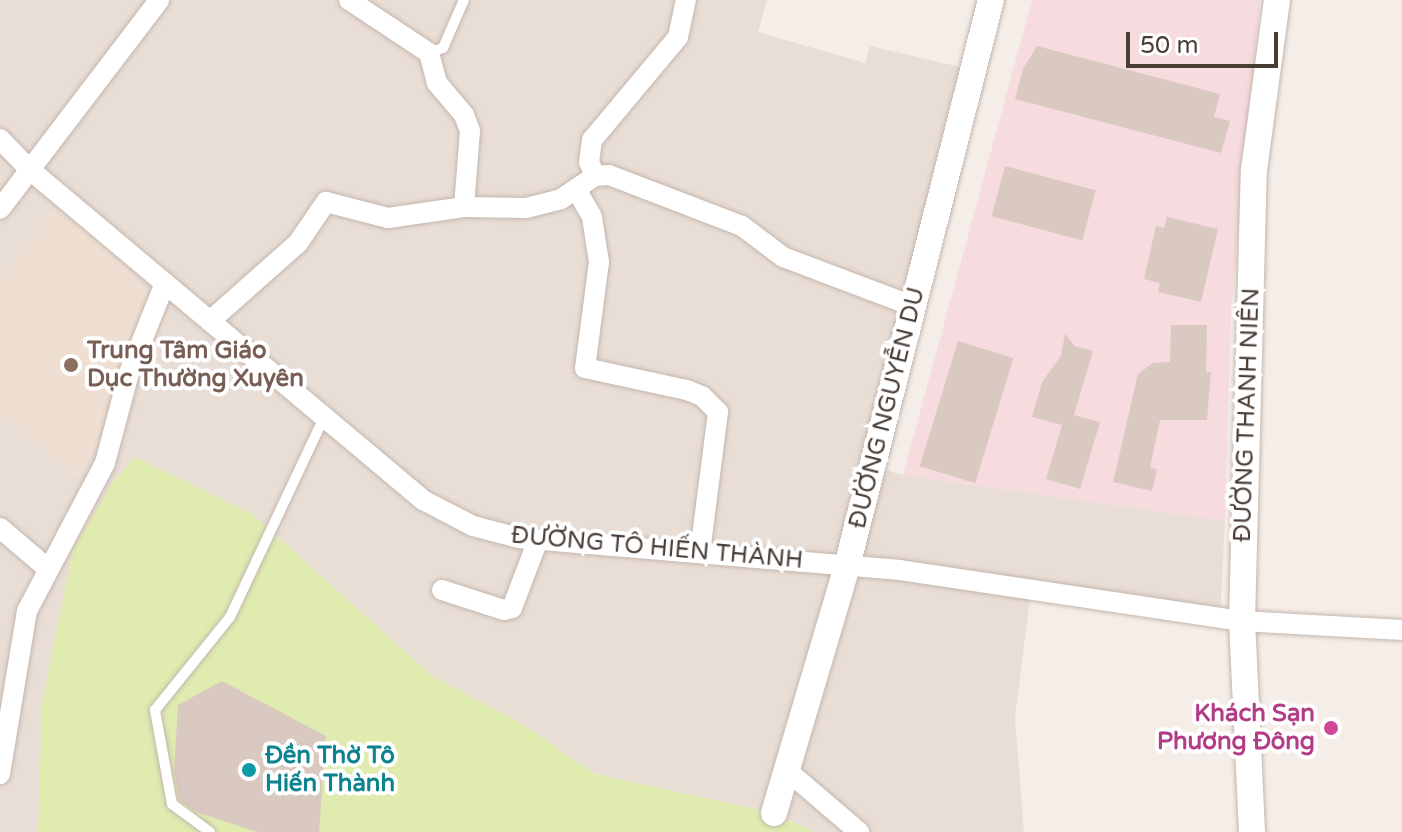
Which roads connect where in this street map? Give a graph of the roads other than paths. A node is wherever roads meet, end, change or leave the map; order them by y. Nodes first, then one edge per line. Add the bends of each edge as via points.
1 (159, 0) edge
2 (349, 0) edge
3 (464, 0) edge
4 (686, 0) edge
5 (991, 0) edge
6 (1277, 0) edge
7 (429, 53) junction
8 (0, 139) edge
9 (29, 169) junction
10 (595, 176) junction
11 (576, 189) junction
12 (464, 207) junction
13 (0, 209) edge
14 (165, 283) junction
15 (913, 306) junction
16 (210, 321) junction
17 (324, 417) junction
18 (0, 528) edge
19 (538, 540) junction
20 (700, 553) junction
21 (847, 566) junction
22 (46, 567) junction
23 (442, 590) dead end
24 (1242, 621) junction
25 (1402, 630) edge
26 (790, 773) junction
27 (0, 774) edge
28 (775, 818) dead end
29 (210, 832) edge
30 (859, 832) edge
31 (1252, 832) edge

1 - 9 street
2 - 7 street
3 - 7 lane via 443,48
4 - 10 street via 678,37 592,140 589,162
5 - 15 street, ĐƯỜNG NGUYỄN DU
6 - 24 street, ĐƯỜNG THANH NIÊN via 1254,170
7 - 12 street via 437,83 464,115 470,131
8 - 9 street, ĐƯỜNG TÔ HIẾN THÀNH
9 - 13 street
9 - 14 street, ĐƯỜNG TÔ HIẾN THÀNH
10 - 11 street
10 - 15 street via 609,175 742,226 783,257
11 - 12 street via 543,205
11 - 20 street via 592,217 599,262 585,368 687,390 718,412
12 - 16 street via 388,218 326,202 298,243
14 - 16 street, ĐƯỜNG TÔ HIẾN THÀNH
14 - 22 street via 129,373 105,463
15 - 21 street, ĐƯỜNG NGUYỄN DU
16 - 17 street, ĐƯỜNG TÔ HIẾN THÀNH
17 - 19 street, ĐƯỜNG TÔ HIẾN THÀNH via 423,500 473,526
17 - 29 lane via 230,617 155,710 172,804
18 - 22 street
19 - 20 street, ĐƯỜNG TÔ HIẾN THÀNH
19 - 23 street via 512,608
20 - 21 street, ĐƯỜNG TÔ HIẾN THÀNH
21 - 24 street, ĐƯỜNG TÔ HIẾN THÀNH
21 - 26 street, ĐƯỜNG NGUYỄN DU
22 - 27 street via 27,611
24 - 25 street, ĐƯỜNG TÔ HIẾN THÀNH
24 - 31 street, ĐƯỜNG THANH NIÊN
26 - 28 street, ĐƯỜNG NGUYỄN DU
26 - 30 street

